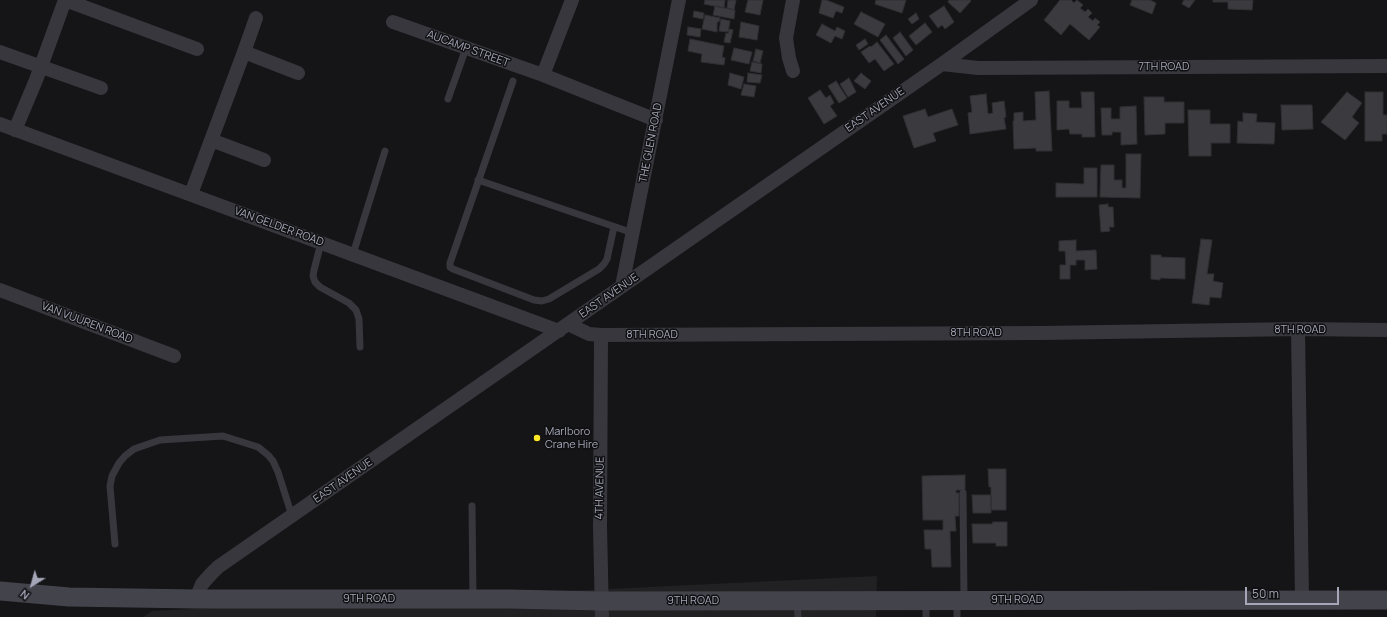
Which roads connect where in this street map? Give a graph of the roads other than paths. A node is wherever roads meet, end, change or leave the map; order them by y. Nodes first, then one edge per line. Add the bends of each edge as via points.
1 (65, 0) edge
2 (572, 0) edge
3 (679, 0) edge
4 (793, 0) edge
5 (1031, 0) edge
6 (256, 18) dead end
7 (393, 22) dead end
8 (466, 48) junction
9 (197, 49) dead end
10 (0, 52) edge
11 (244, 52) junction
12 (942, 64) junction
13 (41, 66) junction
14 (1387, 66) edge
15 (792, 71) dead end
16 (298, 73) dead end
17 (543, 75) junction
18 (513, 81) dead end
19 (101, 88) dead end
20 (448, 100) dead end
21 (656, 120) junction
22 (0, 124) edge
23 (16, 130) junction
24 (211, 140) junction
25 (385, 151) dead end
26 (264, 160) dead end
27 (478, 180) junction
28 (191, 194) junction
29 (614, 227) junction
30 (633, 233) junction
31 (321, 243) junction
32 (353, 254) junction
33 (622, 286) junction
34 (0, 290) edge
35 (563, 327) junction
36 (1298, 329) junction
37 (1387, 330) edge
38 (601, 335) junction
39 (360, 347) dead end
40 (174, 356) dead end
41 (963, 493) dead end
42 (472, 506) dead end
43 (292, 516) junction
44 (115, 544) dead end
45 (0, 591) edge
46 (196, 599) junction
47 (472, 599) junction
48 (1302, 599) junction
49 (1387, 600) edge
50 (960, 606) edge
51 (926, 608) edge
52 (602, 609) edge
53 (798, 609) edge

1 - 9 street
1 - 13 street
2 - 17 street
3 - 21 street, THE GLEN ROAD
4 - 15 street via 786,38
5 - 12 street, EAST AVENUE
6 - 11 street
7 - 8 street, AUCAMP STREET
8 - 17 street, AUCAMP STREET
8 - 20 lane
10 - 13 street
11 - 16 street
11 - 24 street
12 - 14 street, 7TH ROAD via 978,68
12 - 33 street, EAST AVENUE
13 - 19 street
13 - 23 street
17 - 21 street, AUCAMP STREET
18 - 27 lane
21 - 30 street, THE GLEN ROAD
22 - 23 street, VAN GELDER ROAD
23 - 28 street, VAN GELDER ROAD
24 - 26 street
24 - 28 street
25 - 32 lane
27 - 29 lane
27 - 29 lane via 450,267 534,300 542,302 549,299 599,269 607,259
28 - 31 street, VAN GELDER ROAD
29 - 30 lane
30 - 33 street, THE GLEN ROAD
31 - 32 street, VAN GELDER ROAD
31 - 39 lane via 314,270 314,282 356,310 359,319
32 - 35 street, VAN GELDER ROAD
33 - 35 street, EAST AVENUE
34 - 40 street, VAN VUUREN ROAD
35 - 38 street, 8TH ROAD
35 - 43 street, EAST AVENUE
36 - 37 street, 8TH ROAD
36 - 38 street, 8TH ROAD
36 - 48 street
38 - 52 street, 4TH AVENUE
41 - 50 lane
42 - 47 lane
43 - 44 lane via 273,461 258,447 223,436 160,440 134,450 120,463 112,476 110,486
43 - 46 street, EAST AVENUE via 211,574 202,584
45 - 46 main road, 9TH ROAD via 76,597
46 - 47 main road, 9TH ROAD
47 - 52 main road, 9TH ROAD
48 - 49 main road, 9TH ROAD
48 - 50 main road, 9TH ROAD
50 - 51 main road, 9TH ROAD
51 - 53 main road, 9TH ROAD
52 - 53 main road, 9TH ROAD

